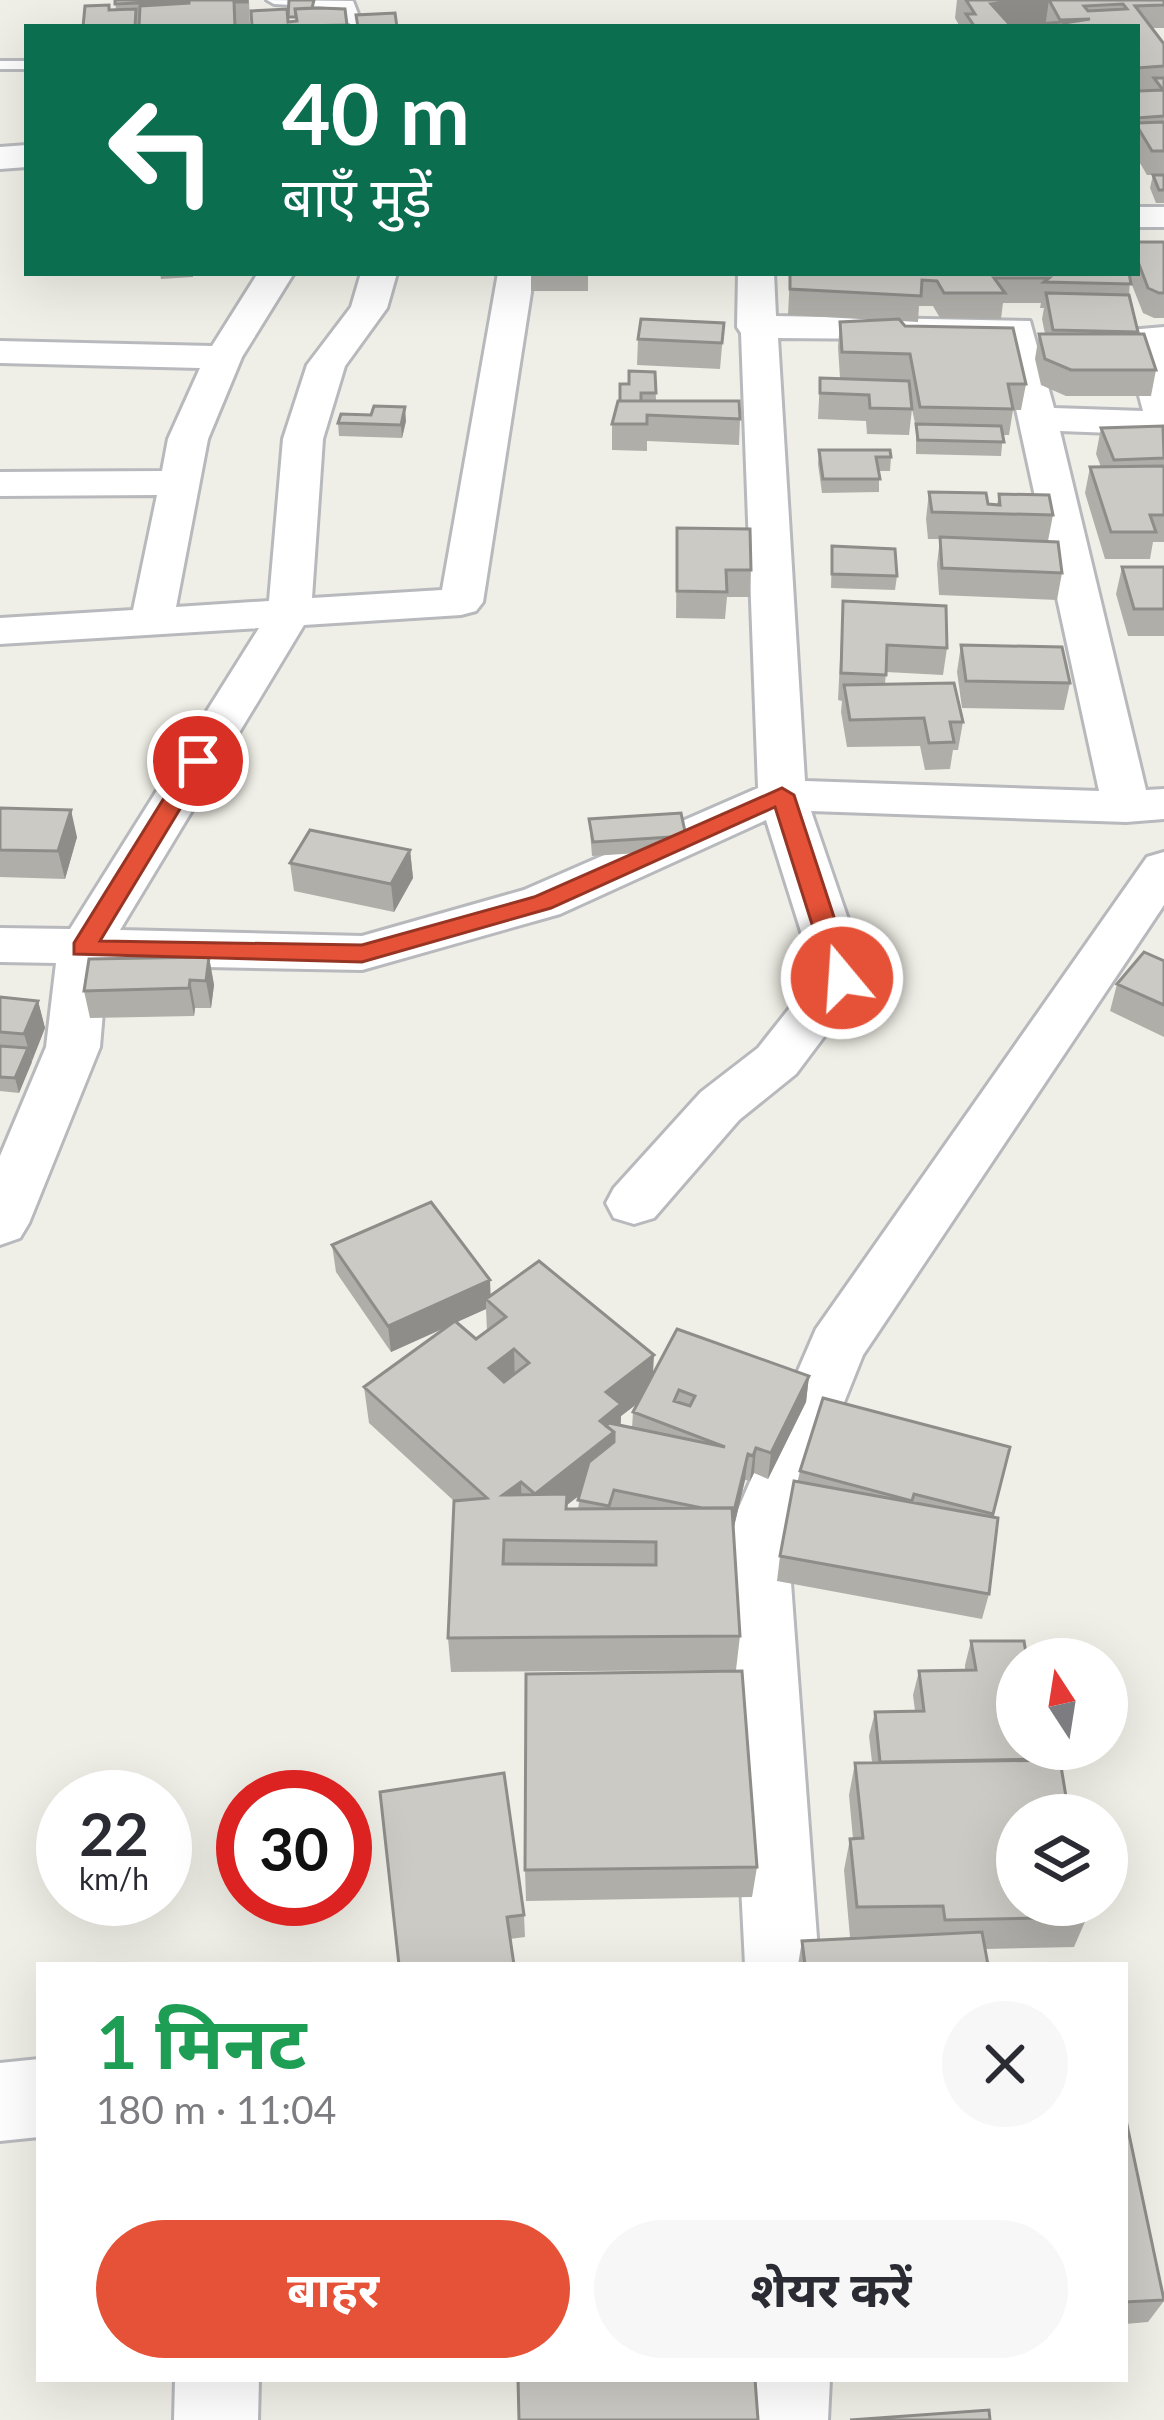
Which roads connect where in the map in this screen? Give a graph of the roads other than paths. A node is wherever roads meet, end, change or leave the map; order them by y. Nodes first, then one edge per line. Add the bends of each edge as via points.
1 (274, 0) edge
2 (355, 24) edge
3 (274, 276) edge
4 (378, 276) edge
5 (515, 276) edge
6 (756, 276) edge
7 (755, 327) junction
8 (1164, 338) edge
9 (0, 352) edge
10 (223, 357) junction
11 (1038, 419) junction
12 (1164, 421) edge
13 (179, 483) junction
14 (0, 484) edge
15 (1075, 580) junction
16 (1119, 580) edge
17 (290, 612) junction
18 (152, 621) junction
19 (0, 631) edge
20 (782, 795) junction
21 (1145, 806) edge
22 (1160, 879) edge
23 (0, 945) edge
24 (82, 949) junction
25 (634, 1203) dead end
26 (0, 1223) edge
27 (782, 1962) edge
28 (36, 2098) edge
29 (0, 2102) edge
30 (217, 2382) edge
31 (788, 2382) edge
32 (217, 2420) edge
33 (787, 2420) edge

1 - 2 lane via 348,4
3 - 10 street
4 - 17 street via 369,308 326,365 303,439
5 - 17 street via 461,602
6 - 7 street
7 - 11 street via 1018,329
7 - 20 street
8 - 12 street via 1142,338
9 - 10 street
10 - 13 street via 188,439
11 - 12 street
11 - 15 street
13 - 14 street
13 - 18 street
15 - 16 street
15 - 21 street
17 - 18 street
17 - 24 street
18 - 19 street
20 - 21 street
20 - 24 street via 542,902 362,953
20 - 25 street via 842,978 777,1061 720,1106
22 - 27 street via 837,1346 756,1542
23 - 24 street
24 - 26 street via 73,1047
28 - 29 street
30 - 32 street
31 - 33 street

